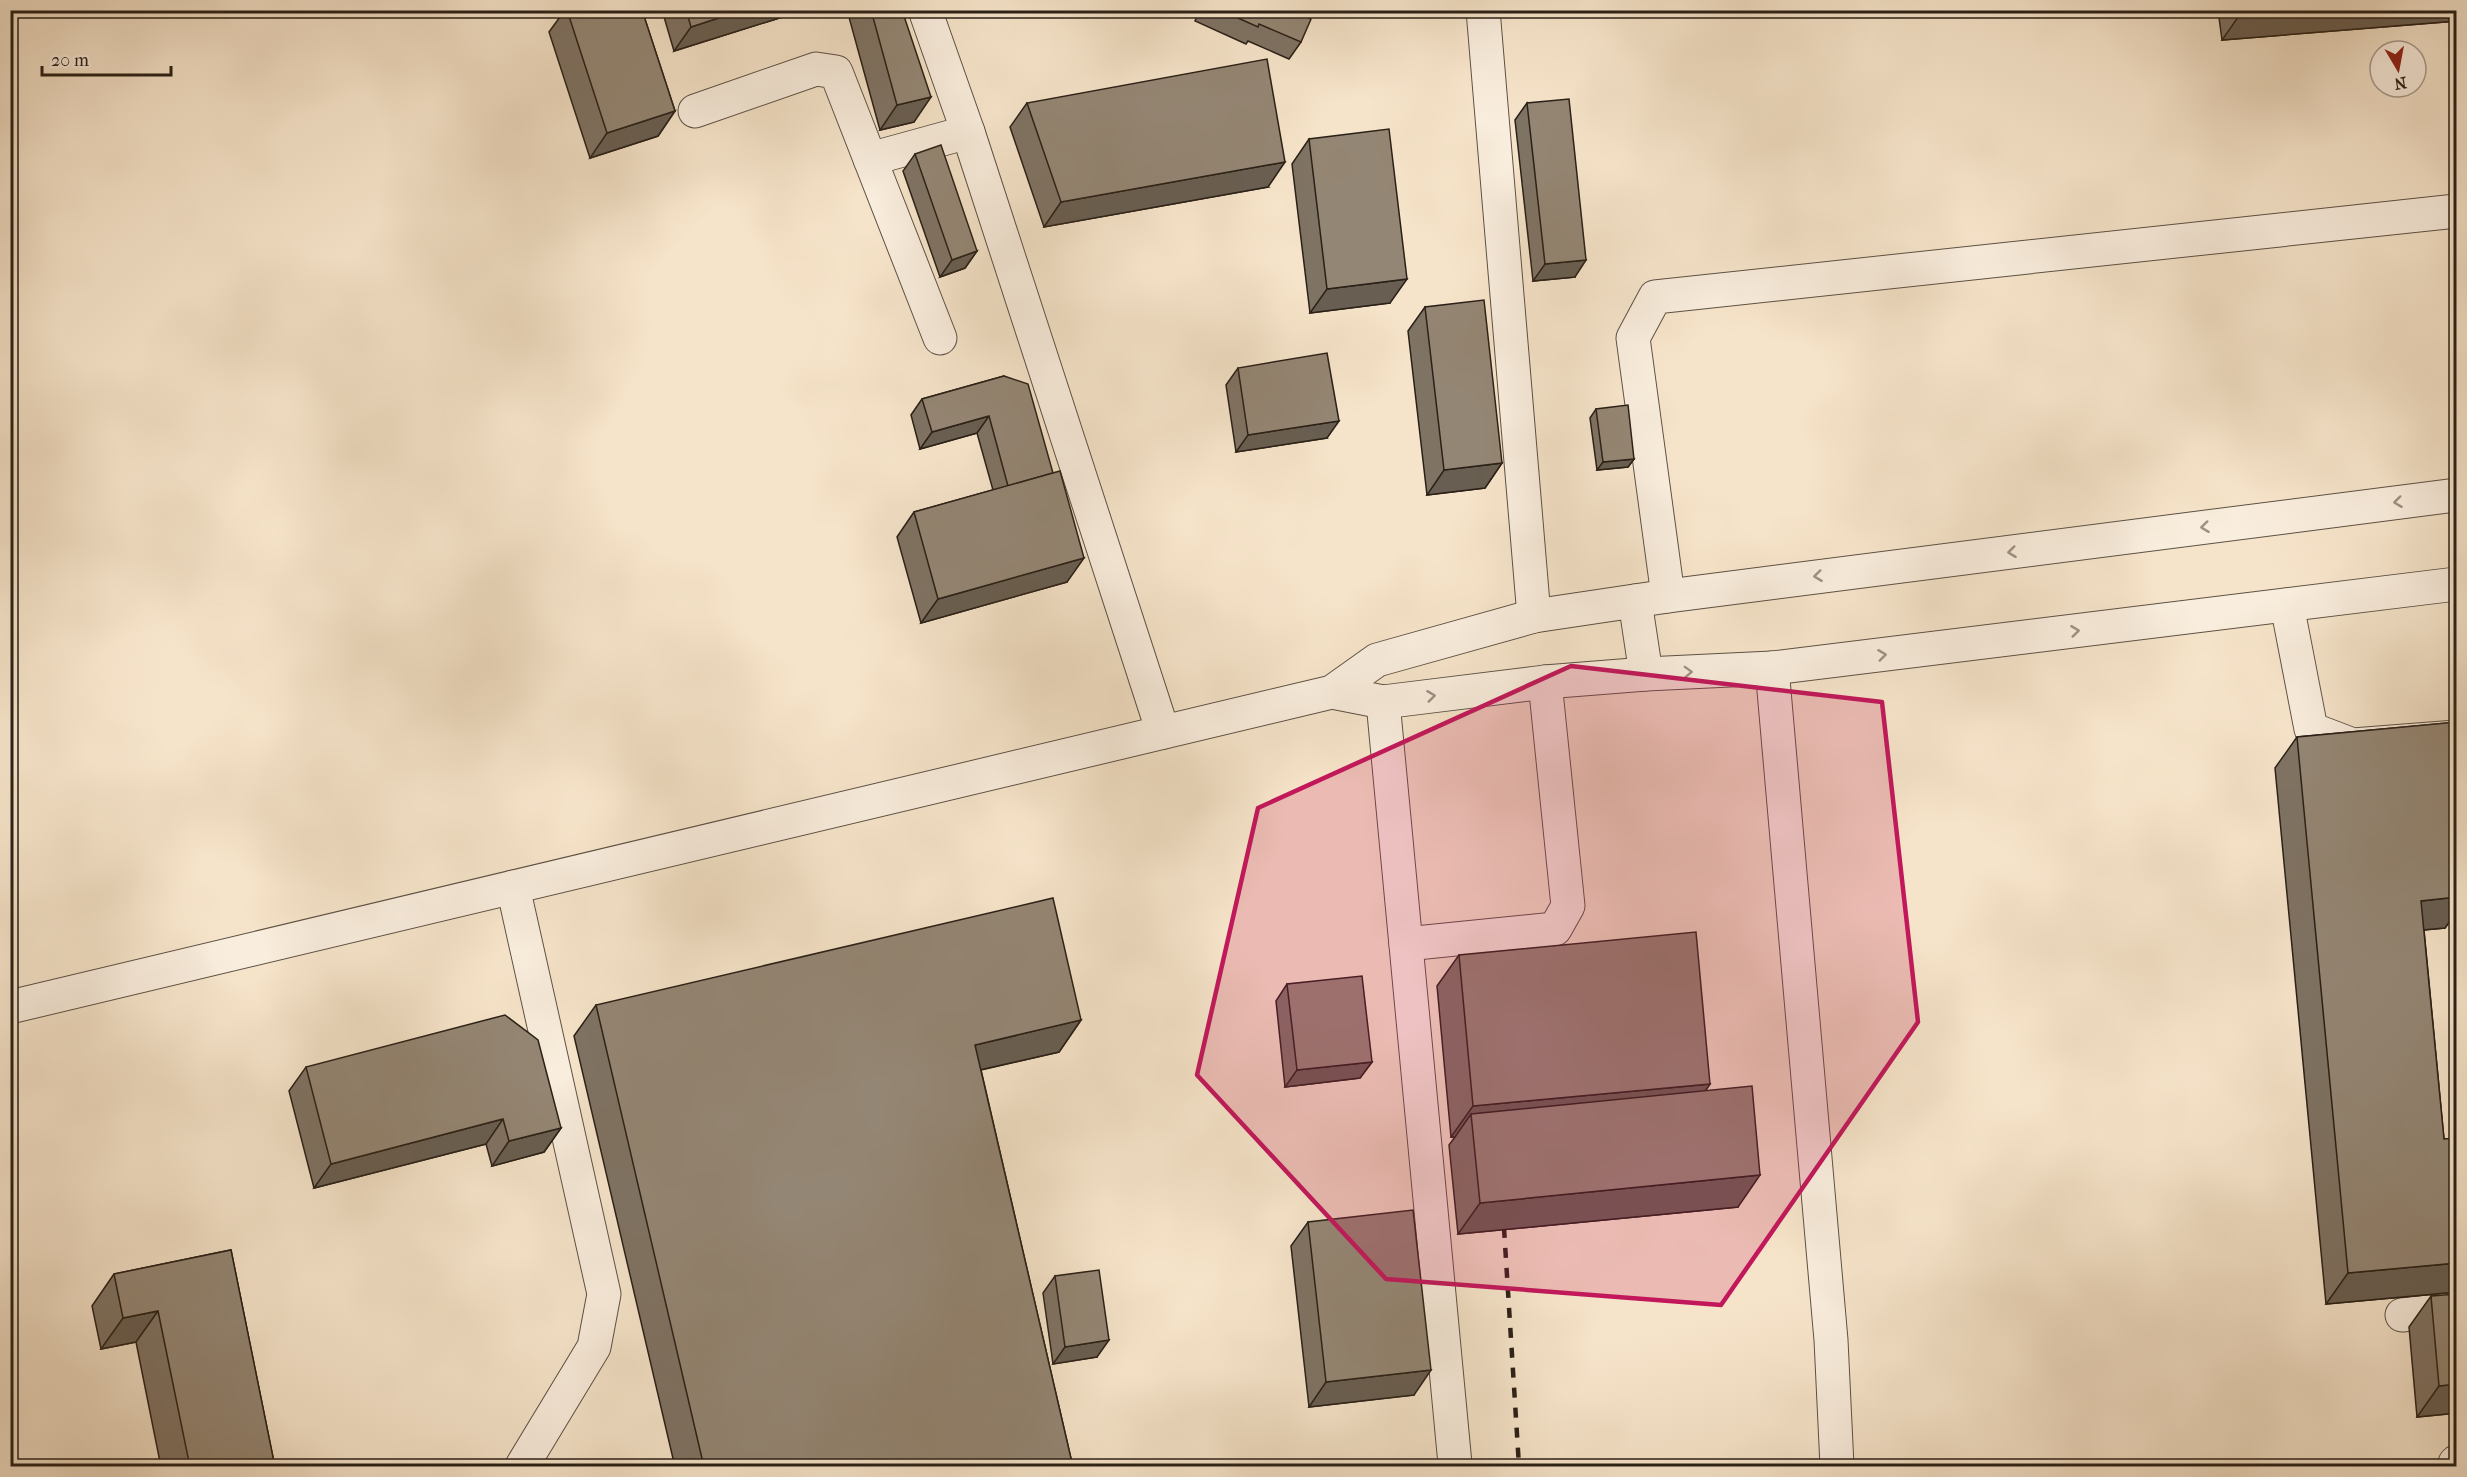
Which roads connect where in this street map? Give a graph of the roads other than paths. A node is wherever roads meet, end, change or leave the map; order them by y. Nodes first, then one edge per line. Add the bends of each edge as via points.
1 (925, 10) edge
2 (1483, 10) edge
3 (695, 111) dead end
4 (968, 132) junction
5 (870, 159) junction
6 (2457, 211) edge
7 (940, 338) dead end
8 (2457, 495) edge
9 (2457, 584) edge
10 (1668, 596) junction
11 (1635, 601) junction
12 (2287, 605) junction
13 (1534, 616) junction
14 (1772, 669) junction
15 (1646, 674) junction
16 (1545, 682) junction
17 (1332, 692) junction
18 (1383, 702) junction
19 (1163, 732) junction
20 (2457, 737) edge
21 (513, 887) junction
22 (1406, 944) junction
23 (10, 1007) edge
24 (2457, 1309) edge
25 (2402, 1315) dead end
26 (1455, 1464) dead end
27 (522, 1467) edge
28 (1837, 1467) edge

1 - 4 street
2 - 13 street
3 - 5 street via 816,69 836,72
4 - 5 street
4 - 19 street
5 - 7 street
6 - 10 street via 1655,297 1633,338
8 -> 10 street
9 - 12 street
10 - 11 street
11 - 13 street
11 - 15 street
14 -> 12 street
12 - 20 street via 2311,729 2354,745
13 - 17 street via 1377,660
15 -> 14 street
14 - 28 street via 1831,1340
15 - 16 street
18 -> 16 street
16 - 22 street via 1568,906 1555,929
17 - 18 street
17 - 19 street
18 - 22 street
19 - 21 street
21 - 23 street
21 - 27 street via 604,1294 594,1347
22 - 26 street
24 - 25 street

